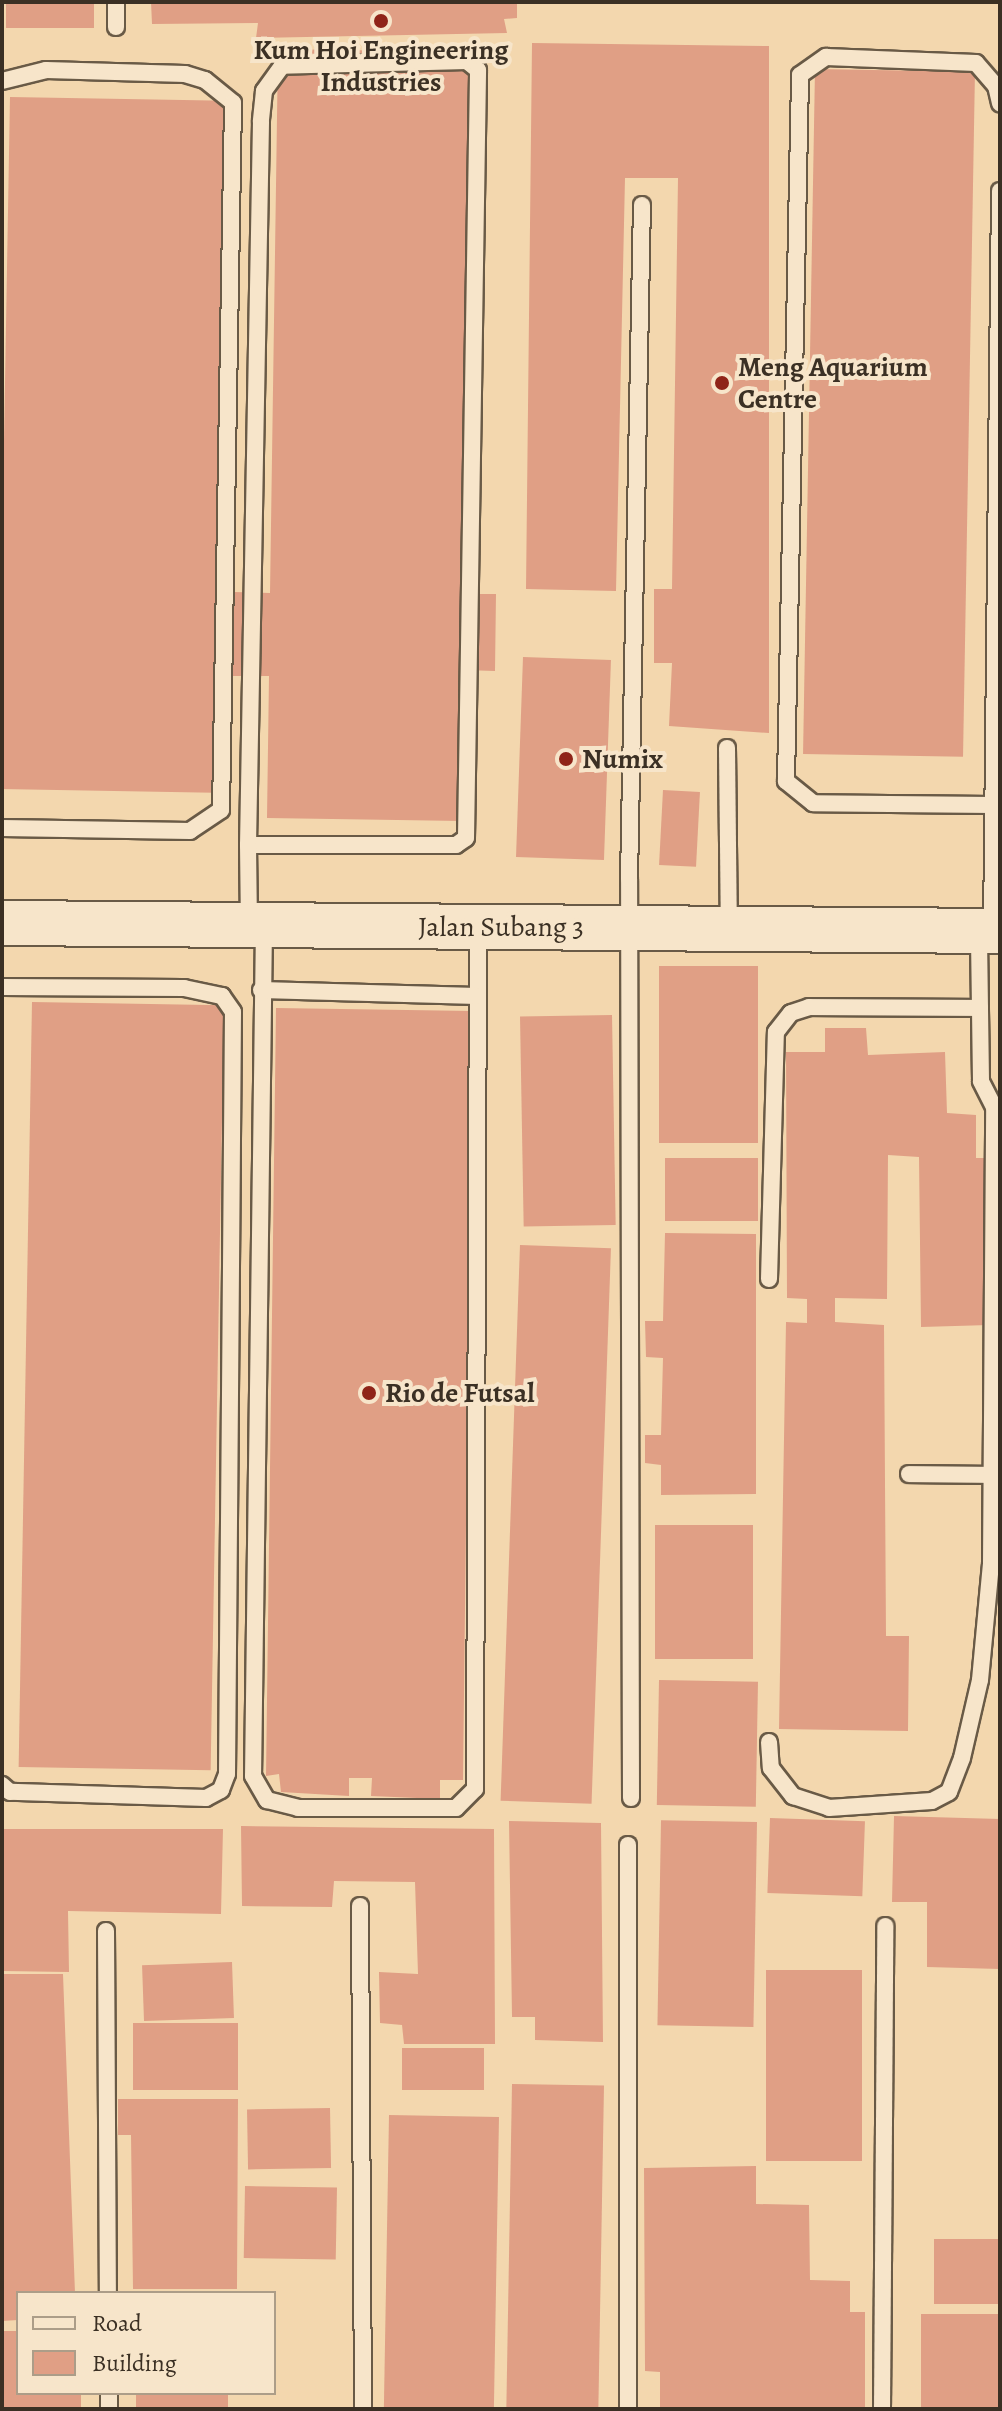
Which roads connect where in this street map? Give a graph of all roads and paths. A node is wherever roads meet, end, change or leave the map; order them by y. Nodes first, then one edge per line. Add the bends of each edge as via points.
1 (116, 2) edge
2 (116, 27) dead end
3 (2, 81) edge
4 (1000, 104) edge
5 (1000, 191) edge
6 (642, 205) dead end
7 (727, 748) dead end
8 (992, 805) junction
9 (2, 828) edge
10 (248, 845) junction
11 (2, 923) edge
12 (256, 925) junction
13 (478, 927) junction
14 (629, 928) junction
15 (729, 929) junction
16 (991, 931) edge
17 (2, 987) edge
18 (261, 990) junction
19 (477, 996) junction
20 (980, 1008) junction
21 (769, 1279) dead end
22 (909, 1474) dead end
23 (992, 1475) junction
24 (769, 1742) dead end
25 (2, 1785) edge
26 (631, 1798) dead end
27 (628, 1845) dead end
28 (360, 1906) dead end
29 (885, 1926) dead end
30 (106, 1931) dead end
31 (108, 2291) edge
32 (363, 2409) edge
33 (628, 2409) edge
34 (882, 2409) edge

1 - 2 lane
3 - 9 lane via 46,70 185,74 205,80 233,103 221,810 190,831
4 - 8 lane via 996,86 976,63 826,57 800,75 786,781 813,803
5 - 8 lane
6 - 14 lane
7 - 15 lane
8 - 16 lane
10 - 10 lane via 456,845 466,838 478,70 467,61 282,66 264,91
10 - 12 lane
11 - 12 street, Jalan Subang 3
12 - 13 street, Jalan Subang 3
12 - 18 lane
13 - 14 street, Jalan Subang 3
13 - 19 lane
14 - 15 street, Jalan Subang 3
14 - 26 lane
15 - 16 street, Jalan Subang 3
16 - 20 lane
17 - 25 lane via 184,988 222,996 233,1012 227,1774 221,1790 206,1798 10,1792
18 - 19 lane
18 - 19 lane via 253,1776 267,1800 298,1808 456,1808 475,1789
20 - 21 lane via 809,1007 791,1013 776,1032
20 - 23 lane via 981,1081 994,1107
22 - 23 lane
23 - 24 lane via 980,1680 949,1792 932,1801 829,1808 793,1796 771,1768
27 - 33 lane
28 - 32 lane
29 - 34 lane
30 - 31 lane

